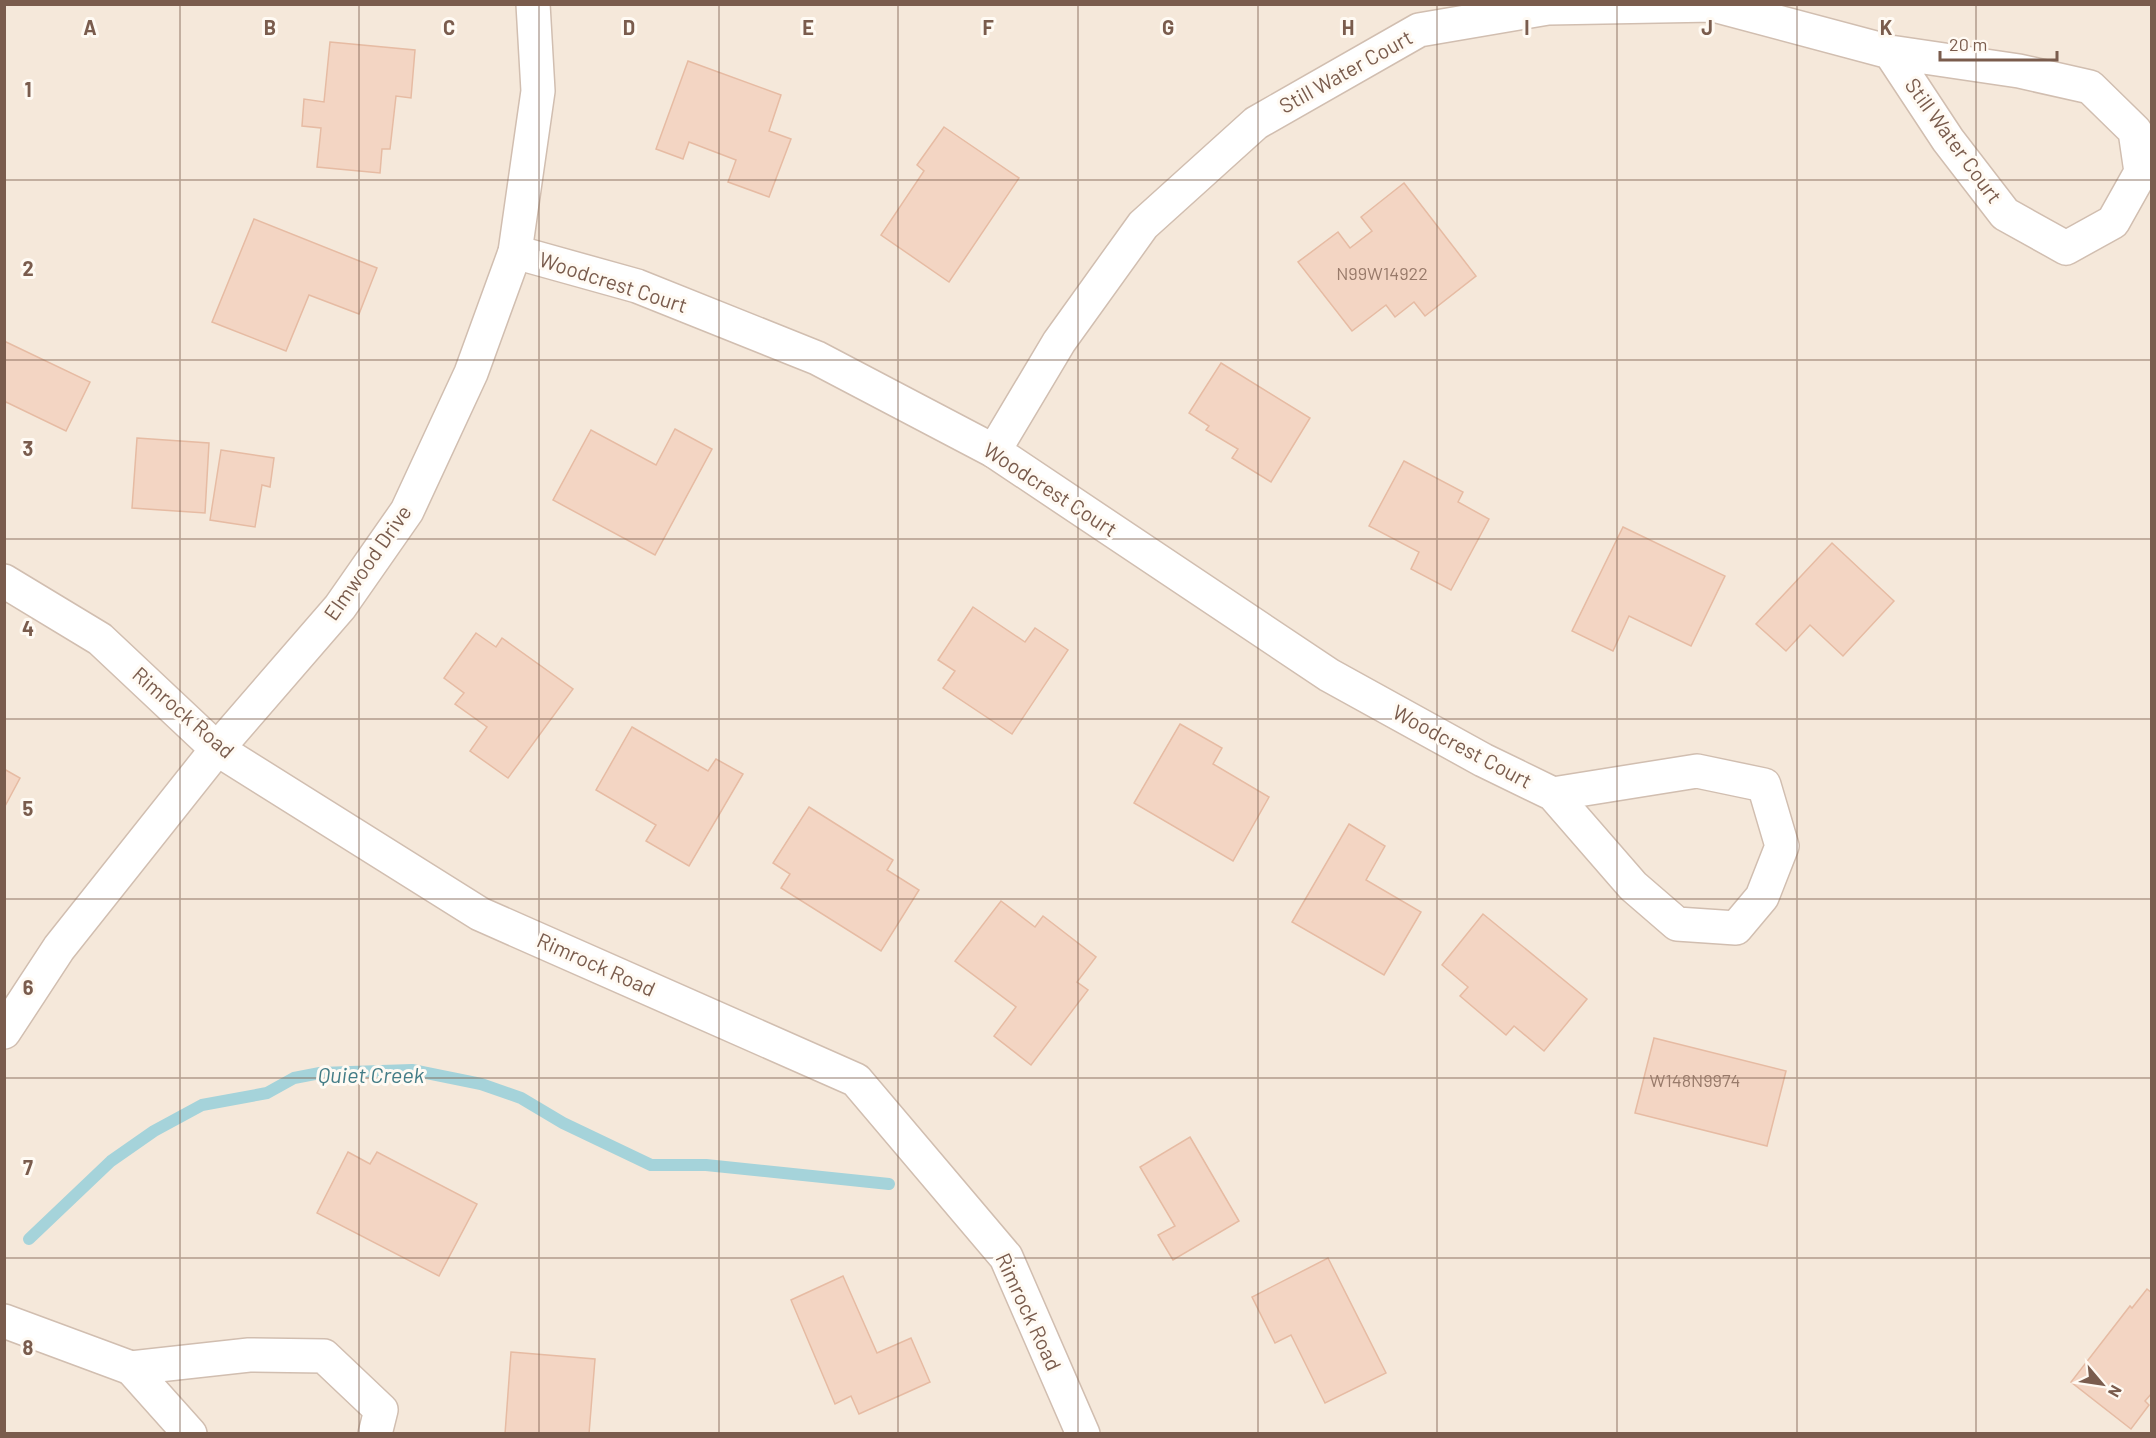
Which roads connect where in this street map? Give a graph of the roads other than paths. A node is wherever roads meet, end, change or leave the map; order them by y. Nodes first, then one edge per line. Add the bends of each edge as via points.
1 (533, 4) edge
2 (1890, 51) junction
3 (515, 252) junction
4 (994, 451) junction
5 (4, 581) edge
6 (217, 749) junction
7 (1553, 794) junction
8 (4, 1032) edge
9 (4, 1321) edge
10 (131, 1368) junction
11 (190, 1434) edge
12 (375, 1434) edge
13 (1083, 1434) edge

1 - 3 street, Elmwood Drive via 538,91
2 - 2 street, Still Water Court via 2019,71 2090,87 2135,131 2141,172 2113,222 2066,248 2006,214 1948,140
2 - 4 street, Still Water Court via 1714,5 1548,8 1419,30 1256,123 1143,225 1059,342
3 - 4 street, Woodcrest Court via 637,286 817,358
3 - 6 street, Elmwood Drive via 471,373 407,511 340,607
4 - 7 street, Woodcrest Court via 1329,675
5 - 6 street, Rimrock Road via 100,639
6 - 8 street, Elmwood Drive via 59,948
6 - 13 street, Rimrock Road via 480,914 856,1080 1006,1257
7 - 7 street, Woodcrest Court via 1633,886 1677,924 1736,928 1762,897 1782,846 1764,785 1697,771
9 - 10 street
10 - 11 street
10 - 12 street via 249,1354 324,1356 381,1410

